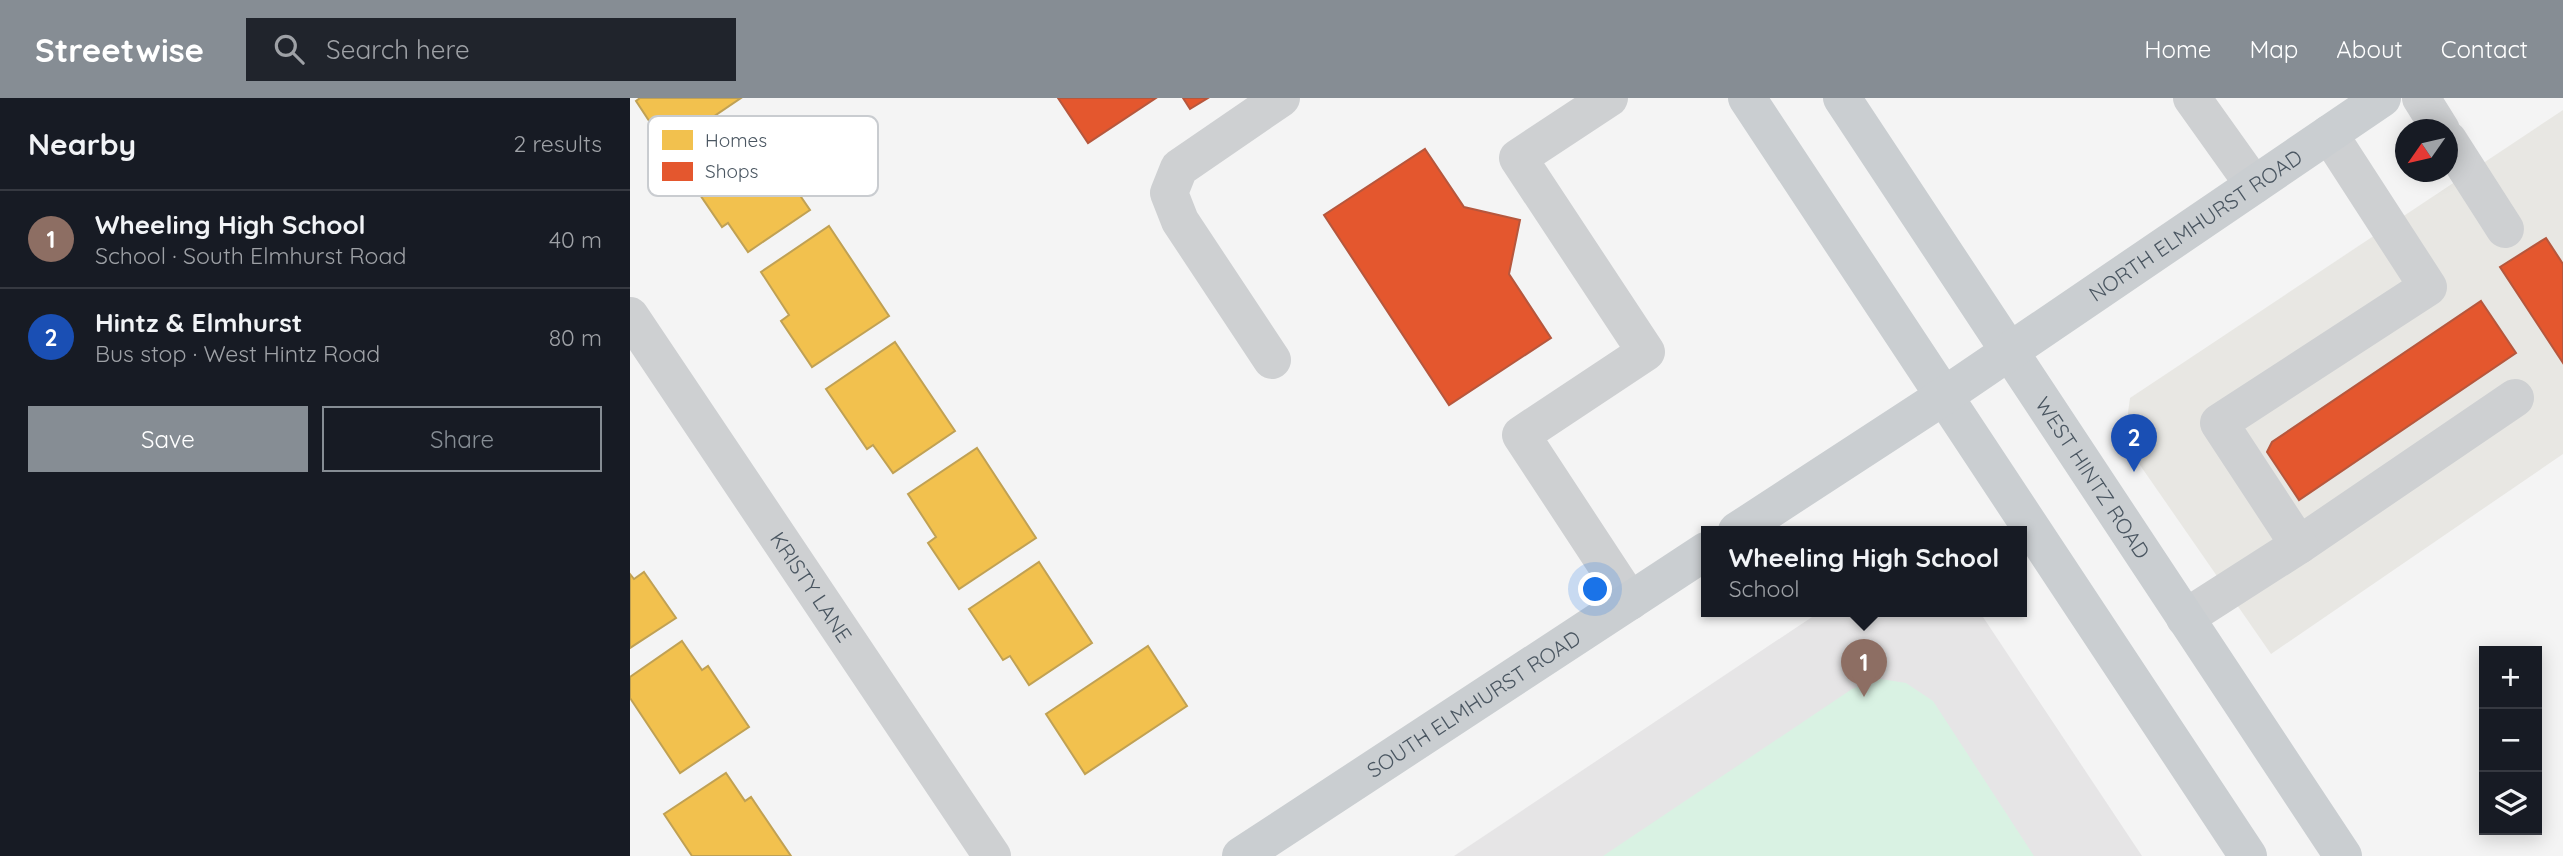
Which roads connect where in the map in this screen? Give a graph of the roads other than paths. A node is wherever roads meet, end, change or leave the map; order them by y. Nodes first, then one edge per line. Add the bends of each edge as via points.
1 (1281, 98) edge
2 (1609, 98) edge
3 (1746, 98) edge
4 (1842, 98) edge
5 (2192, 98) edge
6 (2382, 98) edge
7 (2421, 98) edge
8 (2338, 117) edge
9 (2434, 119) edge
10 (2458, 156) edge
11 (2254, 185) junction
12 (2505, 229) dead end
13 (630, 316) edge
14 (2009, 351) junction
15 (1272, 360) dead end
16 (1944, 396) junction
17 (2515, 398) dead end
18 (1745, 526) edge
19 (2299, 545) junction
20 (1701, 554) edge
21 (1630, 601) junction
22 (2185, 618) junction
23 (992, 856) edge
24 (1241, 856) edge
25 (2248, 856) edge
26 (2343, 856) edge

1 - 15 street via 1179,168 1169,193 1180,221
2 - 21 street via 1518,158 1647,352 1521,435
3 - 16 main road
4 - 14 main road, WEST HINTZ ROAD
5 - 11 street
6 - 8 main road, NORTH ELMHURST ROAD
7 - 9 street
8 - 11 main road, NORTH ELMHURST ROAD
8 - 19 street via 2428,288 2219,423
10 - 12 street
11 - 14 main road, NORTH ELMHURST ROAD
13 - 23 street, KRISTY LANE
14 - 16 main road
14 - 22 main road, WEST HINTZ ROAD
16 - 18 main road
16 - 25 main road
17 - 19 street
19 - 22 street
20 - 21 main road, SOUTH ELMHURST ROAD
21 - 24 main road, SOUTH ELMHURST ROAD
22 - 26 main road, WEST HINTZ ROAD

